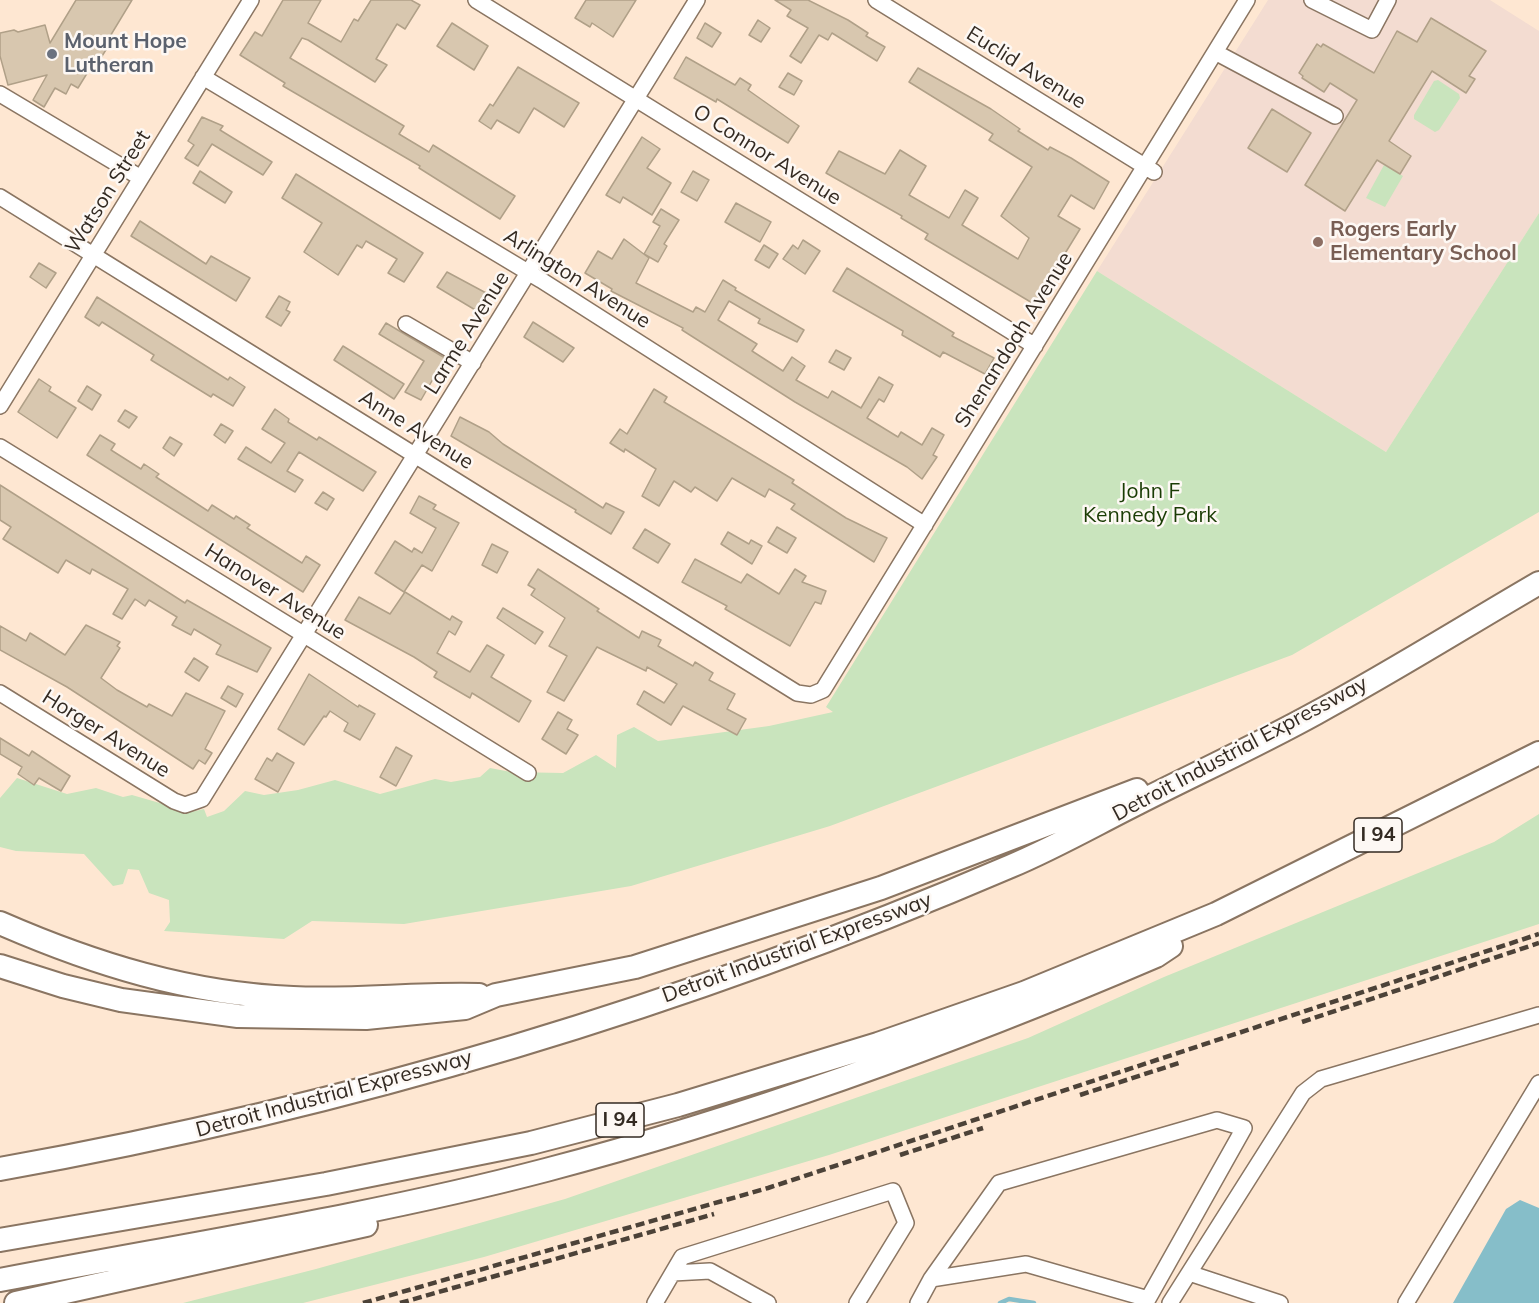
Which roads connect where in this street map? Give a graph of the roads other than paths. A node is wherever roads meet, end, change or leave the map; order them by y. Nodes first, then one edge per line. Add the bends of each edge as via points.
1 (250, 0) edge
2 (477, 0) edge
3 (697, 0) edge
4 (876, 0) edge
5 (1247, 0) edge
6 (1312, 0) edge
7 (1388, 0) edge
8 (1215, 52) junction
9 (203, 78) junction
10 (0, 94) edge
11 (636, 98) junction
12 (1335, 116) dead end
13 (1149, 169) junction
14 (141, 178) junction
15 (0, 197) edge
16 (92, 256) junction
17 (529, 273) junction
18 (405, 324) dead end
19 (1035, 346) junction
20 (474, 363) junction
21 (0, 406) edge
22 (0, 447) edge
23 (417, 455) junction
24 (925, 525) junction
25 (1539, 583) edge
26 (305, 635) junction
27 (0, 693) edge
28 (811, 695) joint
29 (1258, 743) junction
30 (1539, 753) edge
31 (528, 773) dead end
32 (191, 804) joint
33 (1216, 914) junction
34 (0, 923) edge
35 (0, 966) edge
36 (496, 995) junction
37 (1539, 1015) edge
38 (1539, 1083) edge
39 (0, 1169) edge
40 (545, 1170) junction
41 (0, 1240) edge
42 (673, 1272) junction
43 (1189, 1272) junction
44 (931, 1279) junction
45 (0, 1280) edge
46 (662, 1301) edge
47 (16, 1303) edge
48 (768, 1303) edge
49 (857, 1303) edge
50 (918, 1303) edge
51 (1170, 1303) edge
52 (1280, 1303) edge
53 (1406, 1303) edge

1 - 9 street, Watson Street
2 - 11 street, O Connor Avenue
3 - 11 street, Larme Avenue
4 - 13 street, Euclid Avenue
5 - 8 street, Shenandoah Avenue
6 - 7 street via 1372,30
8 - 12 street
8 - 13 street, Shenandoah Avenue
9 - 14 street, Watson Street
9 - 17 street, Arlington Avenue
10 - 14 street
11 - 17 street, Larme Avenue
11 - 19 street, O Connor Avenue
13 - 19 street, Shenandoah Avenue
14 - 16 street, Watson Street
15 - 16 street, Anne Avenue
16 - 21 street, Watson Street
16 - 23 street, Anne Avenue
17 - 20 street, Larme Avenue
17 - 24 street, Arlington Avenue
18 - 20 street
19 - 24 street, Shenandoah Avenue
20 - 23 street, Larme Avenue
22 - 26 street, Hanover Avenue
23 - 26 street, Larme Avenue
23 - 28 street, Anne Avenue via 797,693
24 - 28 street, Shenandoah Avenue via 824,690
25 - 29 highway, Detroit Industrial Expressway via 1319,712
26 - 31 street, Hanover Avenue
26 - 32 street, Larme Avenue via 206,795
27 - 32 street, Horger Avenue via 174,801
29 - 36 highway via 881,888 635,968
29 - 39 highway, Detroit Industrial Expressway via 1013,865 700,985 473,1059 315,1102 230,1124
30 - 33 highway, I 94
33 - 40 highway via 1156,956 1022,1013 811,1090
33 - 41 highway, I 94 via 1024,993 878,1044 678,1105 531,1143 326,1184
34 - 36 highway via 57,948 118,968 230,993 358,999
35 - 36 highway via 121,1000 238,1016 366,1017 465,1008
37 - 43 street via 1321,1079 1303,1093
38 - 53 street
40 - 45 highway via 370,1209
40 - 47 highway via 486,1194 377,1222
42 - 46 street
42 - 48 street via 710,1271
42 - 49 street via 682,1257 893,1191 906,1223
43 - 51 street
43 - 52 street
44 - 44 street via 999,1183 1216,1120 1244,1128 1148,1299 1026,1264
44 - 50 street

